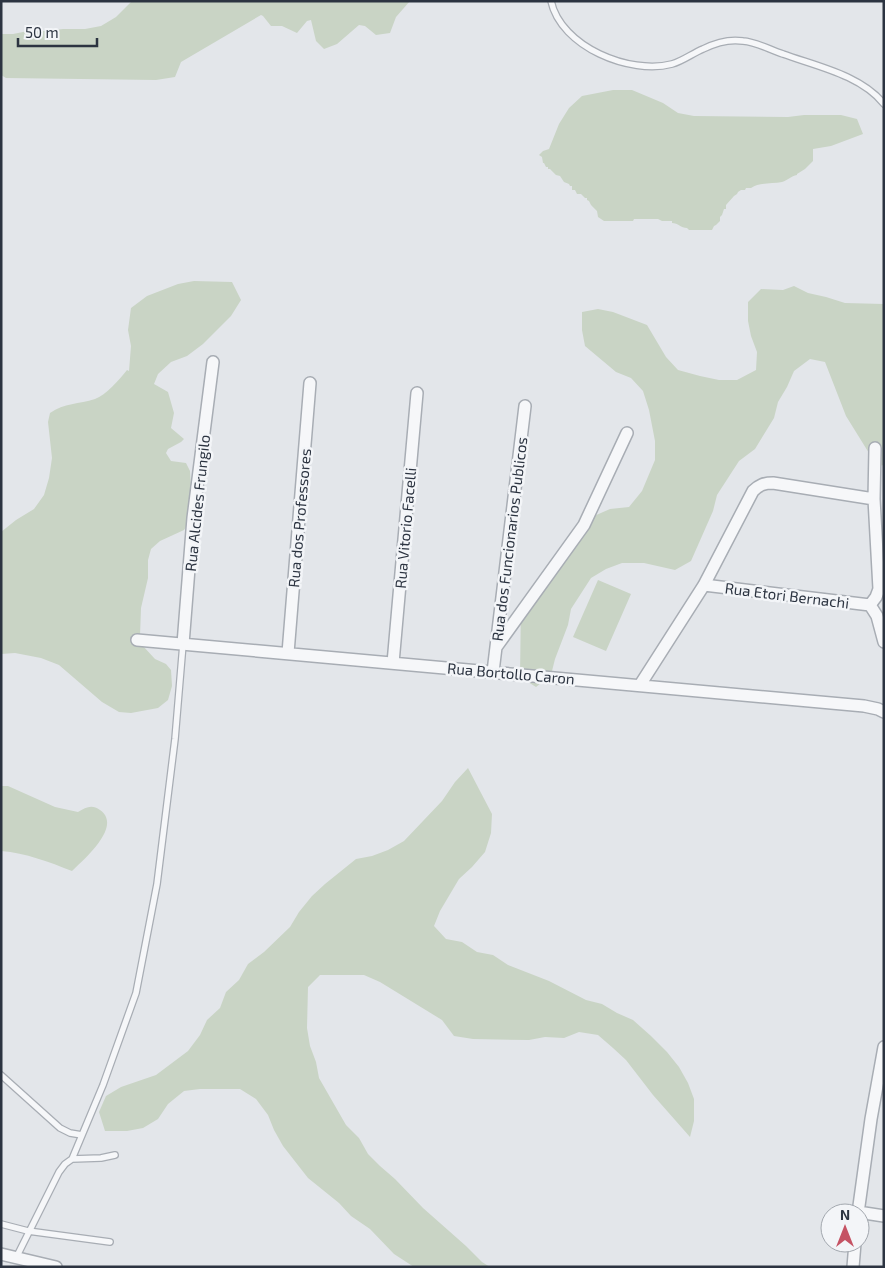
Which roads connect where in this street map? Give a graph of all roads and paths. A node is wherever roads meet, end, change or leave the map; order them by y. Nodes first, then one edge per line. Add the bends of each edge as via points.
1 (551, 1) edge
2 (884, 104) edge
3 (213, 362) dead end
4 (310, 383) dead end
5 (418, 393) dead end
6 (524, 406) dead end
7 (627, 433) dead end
8 (875, 448) dead end
9 (874, 499) junction
10 (704, 584) junction
11 (881, 591) edge
12 (870, 606) junction
13 (137, 640) dead end
14 (884, 642) edge
15 (183, 644) junction
16 (496, 647) junction
17 (288, 653) junction
18 (393, 663) junction
19 (493, 672) junction
20 (640, 685) junction
21 (884, 712) edge
22 (884, 1047) edge
23 (1, 1075) edge
24 (871, 1119) junction
25 (884, 1121) edge
26 (82, 1135) junction
27 (115, 1155) dead end
28 (72, 1159) junction
29 (859, 1203) edge
30 (870, 1214) edge
31 (884, 1216) edge
32 (1, 1224) edge
33 (28, 1231) junction
34 (110, 1242) dead end
35 (854, 1253) edge
36 (1, 1254) edge
37 (16, 1258) junction
38 (56, 1267) edge
39 (852, 1267) edge

1 - 2 lane via 558,18 575,39 603,56 640,66 656,66 673,64 722,42 744,41 832,70 870,90
3 - 15 street, Rua Alcides Frungilo
4 - 17 street, Rua dos Professores
5 - 18 street, Rua Vitorio Facelli
6 - 16 street, Rua dos Funcionarios Publicos
7 - 16 street via 584,525
8 - 9 street
9 - 10 street via 773,483 758,486
9 - 11 street
10 - 12 street, Rua Etori Bernachi
10 - 20 street
11 - 12 street
12 - 14 street via 877,616
13 - 15 street, Rua Bortollo Caron
15 - 17 street, Rua Bortollo Caron
15 - 26 lane via 157,884 136,993
16 - 19 street, Rua dos Funcionarios Publicos
17 - 18 street, Rua Bortollo Caron
18 - 19 street, Rua Bortollo Caron
19 - 20 street, Rua Bortollo Caron
20 - 21 street, Rua Bortollo Caron via 864,706
22 - 24 street
23 - 26 lane via 60,1128
24 - 25 street
24 - 29 street
26 - 28 lane
27 - 28 lane
28 - 33 lane via 59,1172
30 - 31 street
32 - 33 lane
33 - 34 lane
33 - 37 lane
35 - 39 street
36 - 37 street
37 - 38 street

